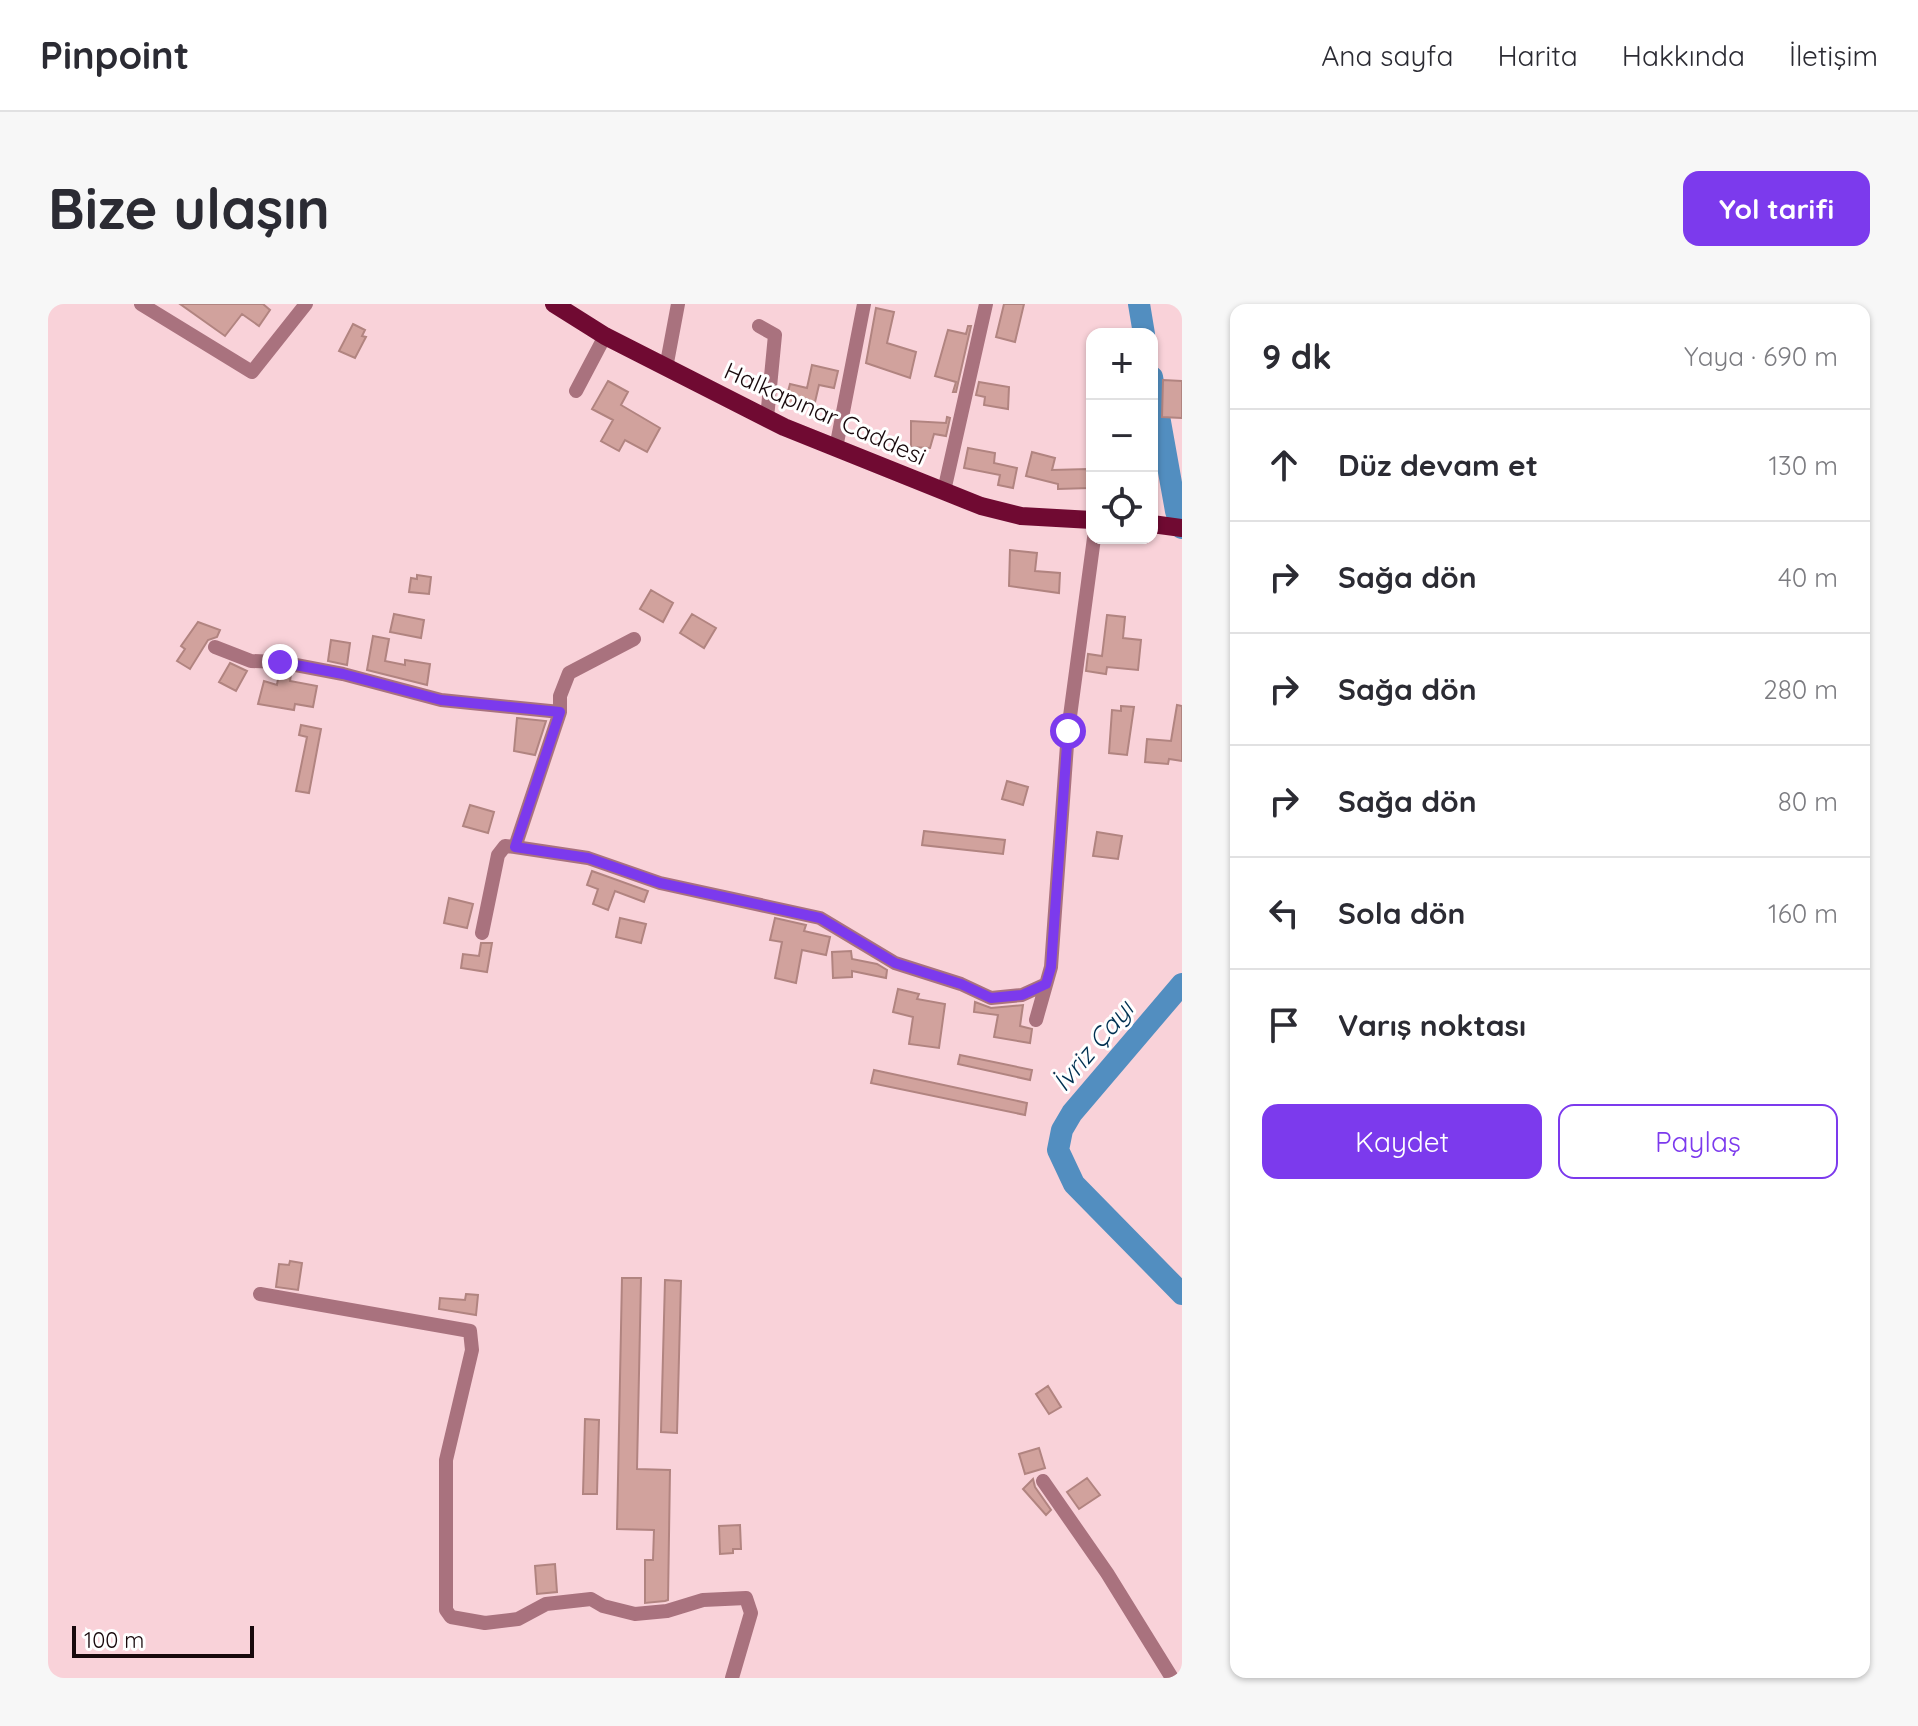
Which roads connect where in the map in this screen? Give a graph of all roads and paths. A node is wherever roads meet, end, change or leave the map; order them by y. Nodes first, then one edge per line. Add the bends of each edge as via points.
1 (141, 304) edge
2 (306, 304) edge
3 (554, 304) edge
4 (678, 304) edge
5 (864, 304) edge
6 (986, 304) edge
7 (759, 326) dead end
8 (605, 336) junction
9 (666, 368) junction
10 (576, 391) dead end
11 (767, 418) junction
12 (836, 448) junction
13 (944, 491) junction
14 (1086, 520) edge
15 (1158, 525) edge
16 (1181, 528) edge
17 (1093, 544) edge
18 (634, 639) dead end
19 (215, 647) dead end
20 (560, 712) junction
21 (515, 847) junction
22 (482, 933) dead end
23 (1046, 984) junction
24 (1036, 1020) dead end
25 (260, 1294) dead end
26 (1043, 1481) dead end
27 (732, 1678) edge
28 (1172, 1678) edge

1 - 2 street via 252,372
3 - 8 main road, Halkapınar Caddesi
4 - 9 street
5 - 12 street
6 - 13 street
7 - 11 street via 775,335
8 - 9 main road, Halkapınar Caddesi
8 - 10 street
9 - 11 main road, Halkapınar Caddesi
11 - 12 main road, Halkapınar Caddesi
12 - 13 main road, Halkapınar Caddesi
13 - 14 main road, Halkapınar Caddesi via 1021,516
15 - 16 main road
17 - 23 street via 1068,731
18 - 20 street via 569,673
19 - 20 street via 251,661 343,674 441,700
20 - 21 street
21 - 22 street via 505,846 498,855
21 - 23 street via 588,858 660,883 820,918 895,963 991,998 1022,995
23 - 24 street
25 - 27 street via 470,1331 472,1350 446,1460 446,1610 451,1617 485,1623 518,1619 546,1604 591,1599 635,1614 703,1600 746,1598 751,1613
26 - 28 street

